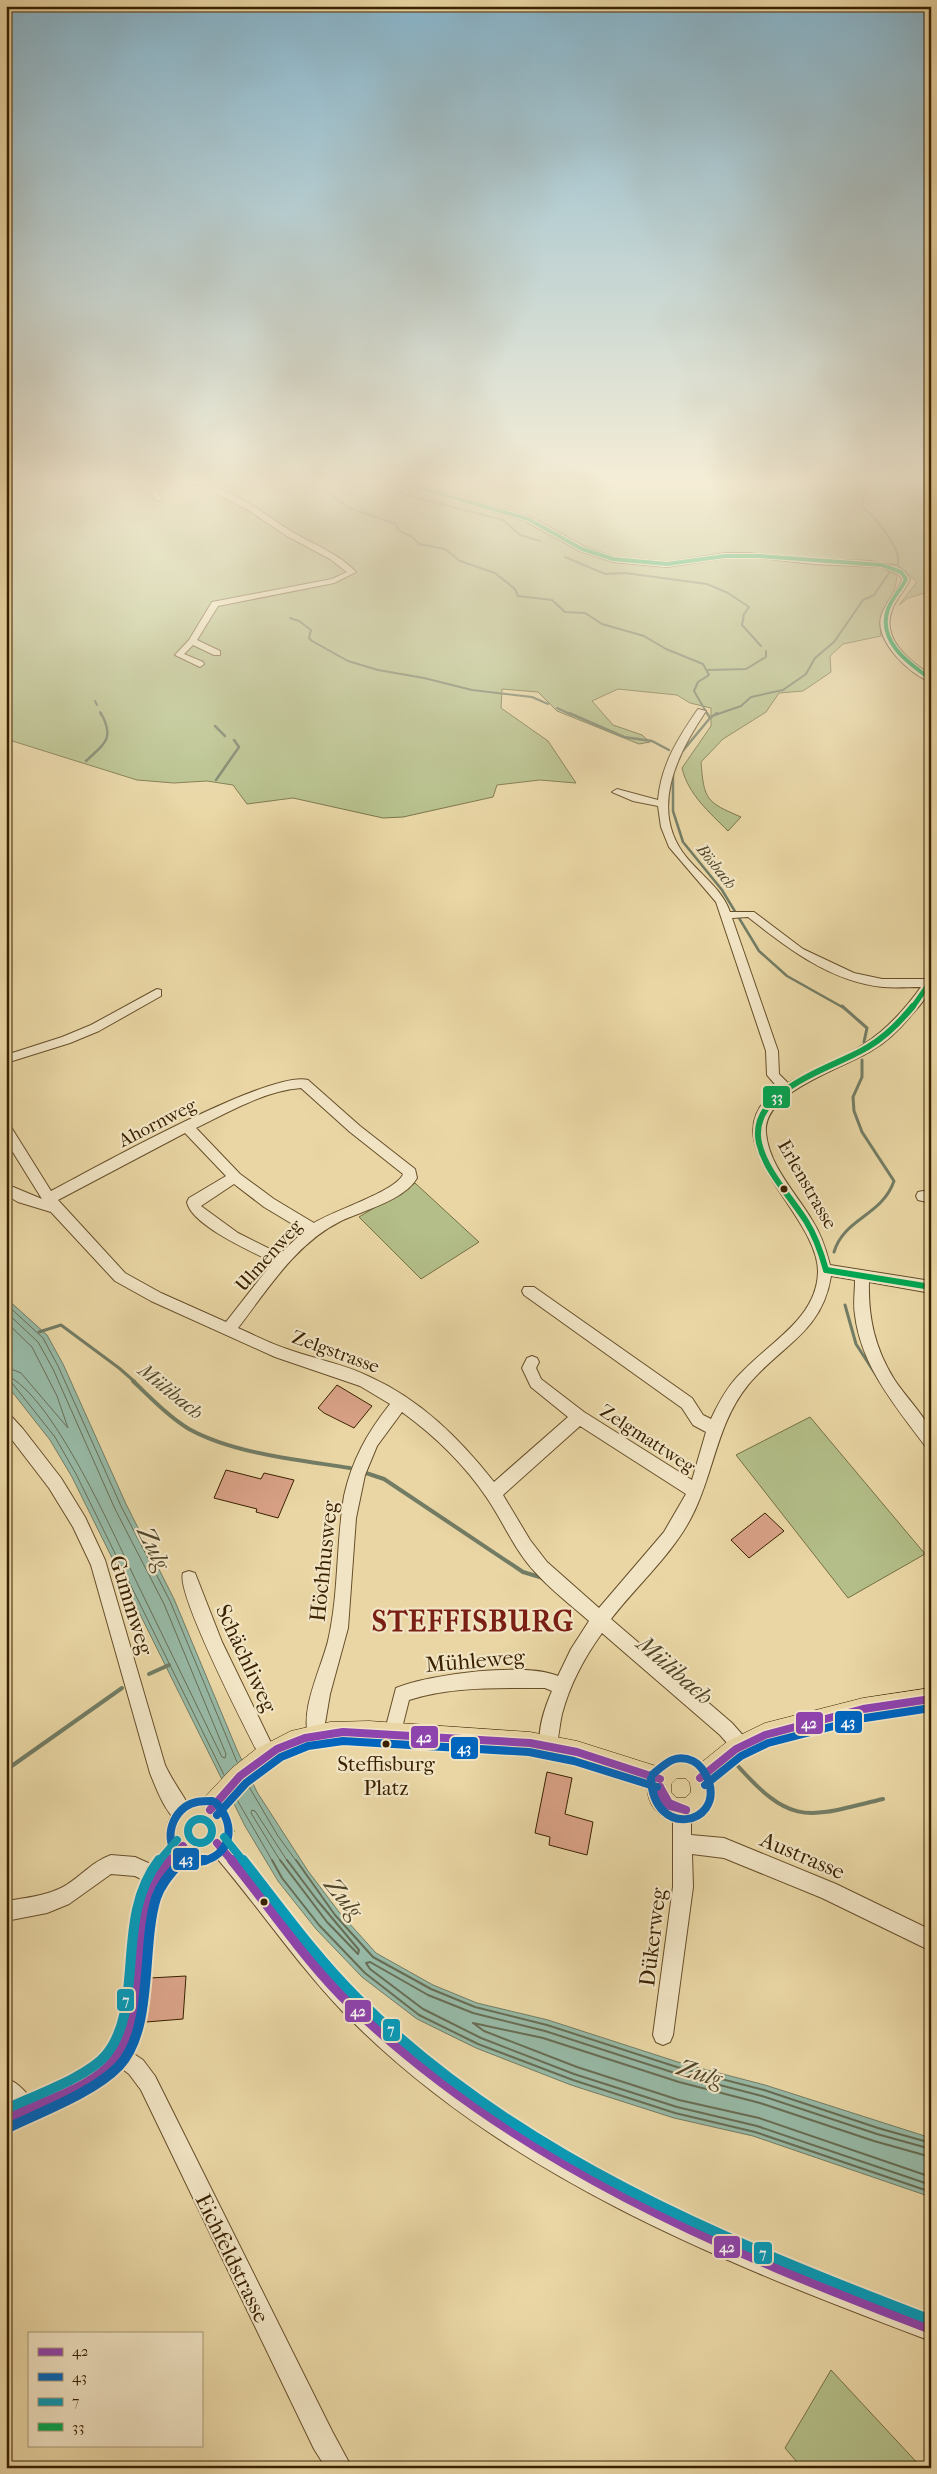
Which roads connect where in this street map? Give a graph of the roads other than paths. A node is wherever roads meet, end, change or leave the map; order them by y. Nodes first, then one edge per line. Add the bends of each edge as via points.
1 (234, 600) edge
2 (893, 600) edge
3 (192, 641) junction
4 (217, 653) dead end
5 (200, 664) dead end
6 (931, 679) edge
7 (701, 711) dead end
8 (617, 792) dead end
9 (662, 804) junction
10 (733, 914) junction
11 (930, 982) edge
12 (157, 993) dead end
13 (6, 1059) edge
14 (787, 1090) junction
15 (187, 1127) junction
16 (6, 1130) edge
17 (235, 1177) junction
18 (397, 1188) joint
19 (6, 1190) edge
20 (53, 1203) junction
21 (314, 1230) junction
22 (283, 1261) junction
23 (826, 1270) junction
24 (862, 1278) junction
25 (931, 1287) edge
26 (529, 1292) dead end
27 (229, 1329) junction
28 (532, 1362) dead end
29 (400, 1402) junction
30 (579, 1418) junction
31 (6, 1421) edge
32 (715, 1429) junction
33 (931, 1442) edge
34 (696, 1492) junction
35 (493, 1493) junction
36 (188, 1579) dead end
37 (600, 1619) junction
38 (562, 1686) junction
39 (931, 1699) edge
40 (392, 1734) junction
41 (316, 1735) junction
42 (548, 1746) junction
43 (741, 1746) junction
44 (264, 1758) junction
45 (700, 1778) junction
46 (660, 1779) junction
47 (217, 1801) junction
48 (682, 1810) junction
49 (185, 1818) junction
50 (216, 1843) junction
51 (682, 1844) junction
52 (183, 1846) junction
53 (157, 1877) junction
54 (6, 1911) edge
55 (931, 1941) edge
56 (664, 2036) dead end
57 (119, 2054) junction
58 (6, 2088) edge
59 (16, 2113) edge
60 (931, 2329) edge
61 (340, 2468) edge

1 - 3 street via 215,604
2 - 6 street via 886,612 886,631 892,645 900,656
3 - 4 street
3 - 5 street via 179,655
7 - 9 street via 668,764
8 - 9 street
9 - 10 street via 672,844 681,858
10 - 11 street via 753,916 799,951 851,976 882,983
10 - 14 street via 772,1051 773,1075
11 - 14 street, Erlenstrasse via 901,1021 882,1038 848,1060
12 - 13 street via 95,1028
14 - 23 street, Erlenstrasse via 772,1099 762,1113 758,1128 760,1141 820,1248
15 - 17 street
15 - 18 street, Ahornweg via 228,1107 298,1081 410,1172 410,1178
15 - 20 street, Ahornweg
16 - 20 street, Zelgstrasse
17 - 21 street
17 - 22 street via 194,1202 195,1208 233,1237
18 - 21 street, Ulmenweg
19 - 20 street via 23,1198
20 - 27 street, Zelgstrasse via 120,1277 156,1298
21 - 22 street, Ulmenweg
22 - 27 street, Ulmenweg
23 - 24 street
23 - 32 street, Erlenstrasse via 821,1295 807,1318 741,1382 729,1398
24 - 25 street
24 - 33 street via 862,1319 875,1359 886,1380
26 - 32 street via 688,1403 698,1420
27 - 29 street, Zelgstrasse via 280,1353 365,1381
28 - 30 street, Zelgmattweg via 529,1368 536,1383
29 - 35 street, Zelgstrasse via 450,1442
29 - 41 street, Höchhusweg via 364,1454 356,1478 339,1629 316,1711
30 - 34 street, Zelgmattweg
30 - 35 street, Zelgmattweg
31 - 49 street, Gummweg via 55,1483 91,1548 156,1767
32 - 34 street, Erlenstrasse
34 - 37 street, Erlenstrasse via 667,1541
35 - 37 street, Zelgstrasse via 535,1560
36 - 44 street, Schächliweg
37 - 38 street, Erlenstrasse
37 - 43 street, Zelgstrasse via 674,1687 726,1728
38 - 40 street, Mühleweg via 545,1679 480,1680 426,1686 402,1694
38 - 42 street, Erlenstrasse
39 - 43 main road via 863,1709 790,1728
40 - 41 main road
40 - 42 main road
41 - 44 main road via 298,1740
42 - 46 main road via 588,1755
43 - 45 main road
44 - 47 main road
45 - 46 main road via 690,1769 678,1766 667,1769
45 - 48 main road via 701,1800 693,1808
46 - 48 main road via 664,1800 675,1809
47 - 49 main road via 194,1810
47 - 50 main road via 221,1832
48 - 51 street
49 - 52 main road via 179,1829
50 - 52 main road via 202,1853 191,1852
50 - 60 street via 353,2007 426,2072 510,2135 606,2191 691,2233 819,2287
51 - 55 street, Austrasse via 724,1848 829,1891
51 - 56 street, Dükerweg via 683,1887
52 - 53 main road
53 - 54 street via 134,1866 114,1864 96,1872 70,1894
53 - 57 main road via 143,1917 132,2013
57 - 59 main road via 109,2066 92,2077
57 - 61 street, Eichfeldstrasse via 136,2067 148,2083 323,2440
58 - 59 street

